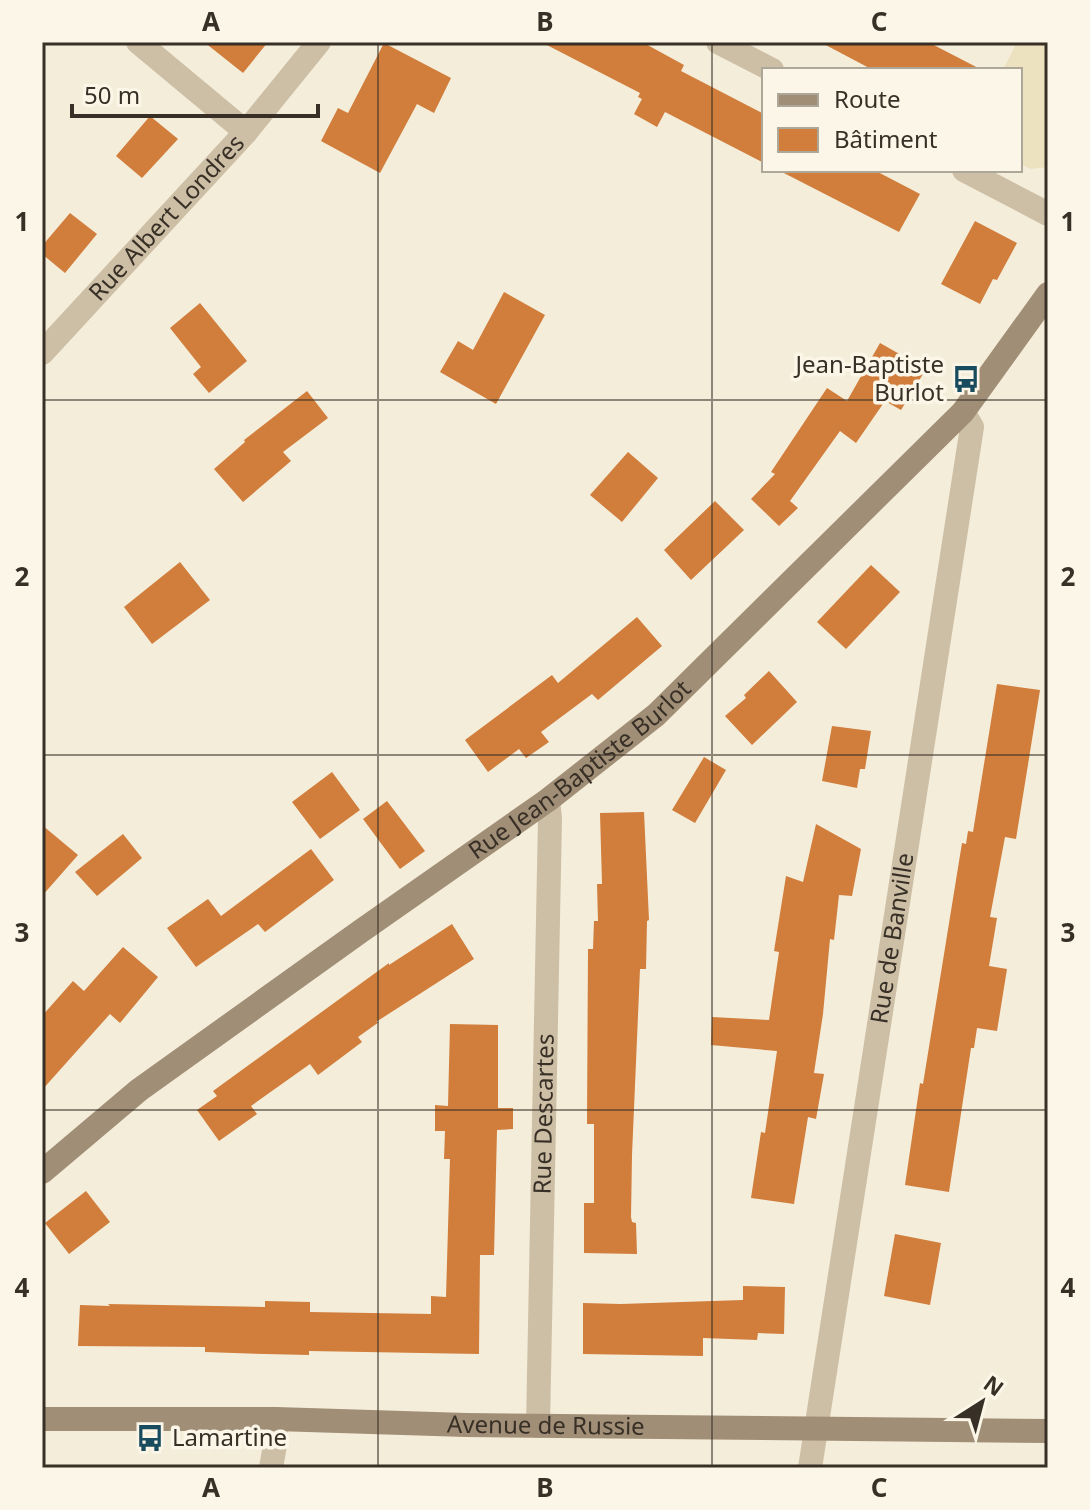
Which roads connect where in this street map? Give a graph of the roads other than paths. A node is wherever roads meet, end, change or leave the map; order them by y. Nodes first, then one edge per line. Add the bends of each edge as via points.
1 (138, 42) edge
2 (319, 42) edge
3 (718, 42) edge
4 (768, 68) edge
5 (246, 132) junction
6 (968, 172) edge
7 (1048, 214) edge
8 (1048, 294) edge
9 (42, 353) edge
10 (963, 412) junction
11 (548, 800) junction
12 (42, 1172) edge
13 (42, 1419) edge
14 (276, 1419) junction
15 (538, 1426) junction
16 (816, 1429) junction
17 (1048, 1431) edge
18 (271, 1468) edge
19 (810, 1468) edge

1 - 5 street
2 - 5 street, Rue Albert Londres
3 - 4 street
5 - 9 street, Rue Albert Londres
6 - 7 street
8 - 10 street, Rue Jean-Baptiste Burlot
10 - 11 street, Rue Jean-Baptiste Burlot via 656,715
10 - 16 street, Rue de Banville via 972,427
11 - 12 street, Rue Jean-Baptiste Burlot via 139,1090
11 - 15 street, Rue Descartes
13 - 14 street, Avenue de Russie
14 - 15 street, Avenue de Russie
14 - 18 street
15 - 16 street, Avenue de Russie
16 - 17 street, Avenue de Russie
16 - 19 street, Rue de Banville

